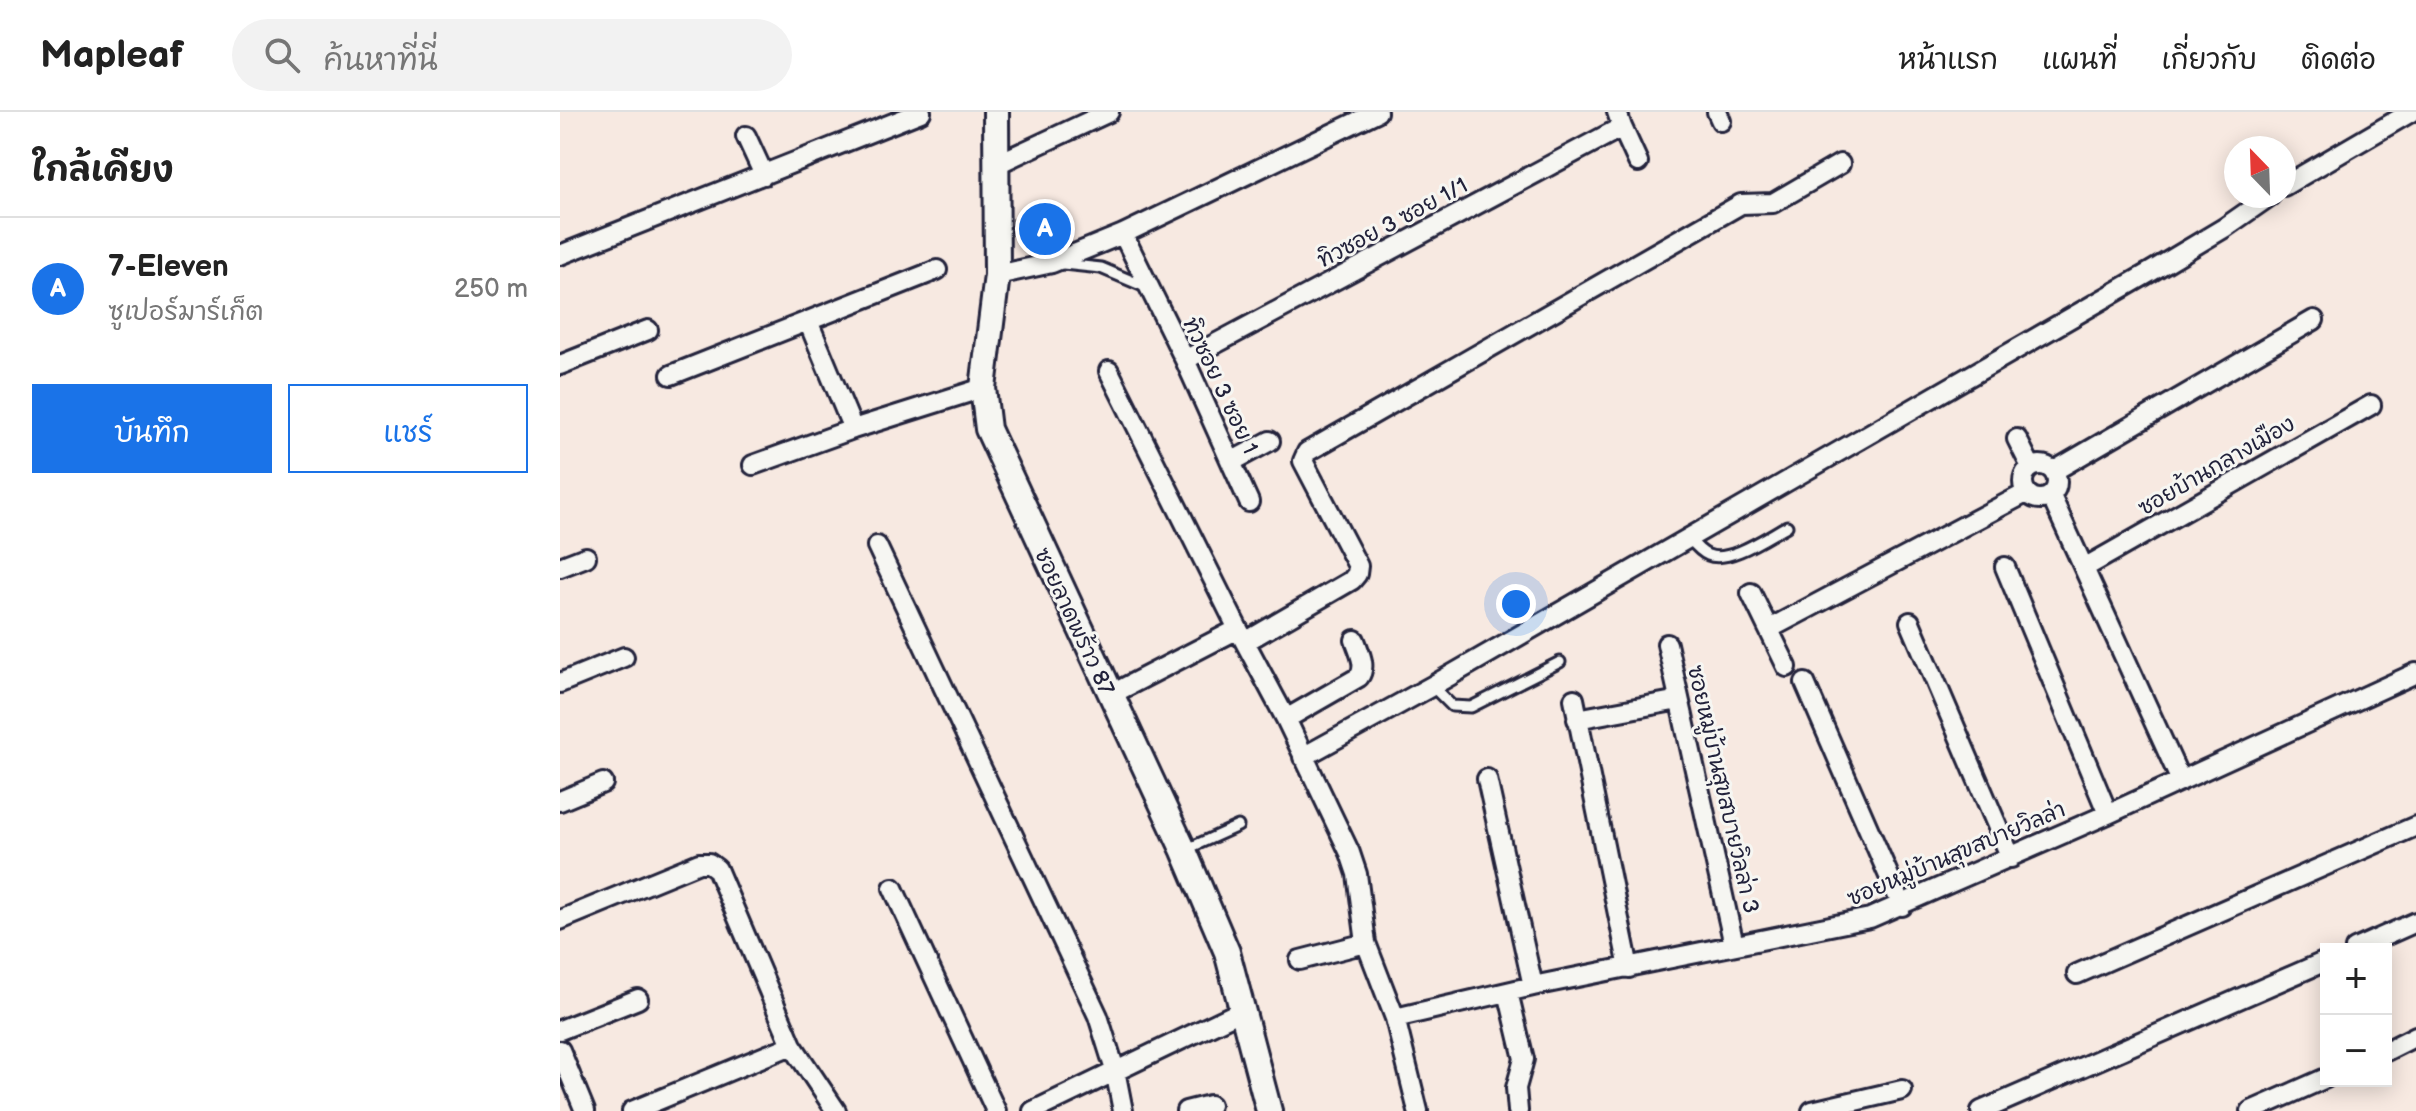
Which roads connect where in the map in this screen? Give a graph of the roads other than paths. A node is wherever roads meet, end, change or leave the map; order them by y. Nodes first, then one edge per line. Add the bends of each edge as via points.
1 (921, 112) edge
2 (996, 112) edge
3 (1109, 112) edge
4 (1377, 112) edge
5 (2411, 112) edge
6 (1619, 119) edge
7 (746, 136) dead end
8 (1638, 162) dead end
9 (997, 164) junction
10 (1840, 164) dead end
11 (764, 175) junction
12 (2296, 179) edge
13 (2253, 208) edge
14 (1123, 234) junction
15 (560, 255) edge
16 (1052, 263) junction
17 (937, 270) dead end
18 (997, 275) junction
19 (1148, 289) junction
20 (2314, 320) dead end
21 (808, 321) junction
22 (648, 330) dead end
23 (1185, 360) junction
24 (560, 365) edge
25 (1109, 371) dead end
26 (671, 375) dead end
27 (983, 388) junction
28 (2371, 405) dead end
29 (853, 429) junction
30 (2017, 439) dead end
31 (1270, 441) dead end
32 (1231, 462) junction
33 (753, 465) dead end
34 (2031, 467) junction
35 (2054, 471) junction
36 (2026, 493) junction
37 (2051, 496) junction
38 (1249, 502) dead end
39 (1787, 526) dead end
40 (1688, 537) junction
41 (877, 546) dead end
42 (586, 557) dead end
43 (560, 567) edge
44 (2005, 567) dead end
45 (2084, 568) junction
46 (1751, 593) dead end
47 (1910, 622) dead end
48 (1769, 629) junction
49 (1241, 636) junction
50 (1355, 640) dead end
51 (1667, 644) dead end
52 (624, 657) dead end
53 (1560, 662) dead end
54 (1787, 667) dead end
55 (2416, 673) edge
56 (560, 683) edge
57 (1805, 683) dead end
58 (1432, 686) junction
59 (1110, 695) junction
60 (1574, 699) dead end
61 (1679, 700) junction
62 (1286, 719) junction
63 (1577, 719) junction
64 (1303, 757) junction
65 (1487, 779) dead end
66 (2181, 781) junction
67 (603, 783) dead end
68 (560, 801) edge
69 (2108, 814) junction
70 (1238, 826) dead end
71 (2416, 826) edge
72 (1184, 851) junction
73 (2011, 858) junction
74 (893, 888) dead end
75 (1902, 906) junction
76 (560, 920) edge
77 (2416, 922) edge
78 (1366, 943) junction
79 (2369, 943) edge
80 (1734, 945) junction
81 (1300, 960) dead end
82 (2320, 964) edge
83 (1629, 968) junction
84 (2077, 974) dead end
85 (1533, 986) junction
86 (1508, 992) junction
87 (638, 999) dead end
88 (1243, 1010) junction
89 (1395, 1018) junction
90 (560, 1030) edge
91 (2416, 1036) edge
92 (792, 1045) junction
93 (2392, 1048) edge
94 (560, 1050) edge
95 (1115, 1070) junction
96 (2320, 1082) edge
97 (1902, 1090) dead end
98 (1210, 1105) dead end
99 (1867, 1105) edge
100 (2282, 1105) edge
101 (1990, 1109) edge
102 (585, 1111) edge
103 (632, 1111) edge
104 (836, 1111) edge
105 (996, 1111) edge
106 (1033, 1111) edge
107 (1123, 1111) edge
108 (1186, 1111) edge
109 (1269, 1111) edge
110 (1418, 1111) edge
111 (1518, 1111) edge
112 (1812, 1111) edge
113 (2251, 1111) edge

1 - 11 street
2 - 9 street, ซอยลาดพร้าว 87
3 - 9 street
4 - 14 street
5 - 12 street
6 - 8 street, ทิวซอย 3 ซอย 1/1
6 - 23 street, ทิวซอย 3 ซอย 1/1
7 - 11 street
9 - 18 street, ซอยลาดพร้าว 87
10 - 49 street via 1773,203 1741,204 1307,452 1303,461 1358,566 1357,574
11 - 15 street
13 - 40 street
14 - 16 street
14 - 19 street, ทิวซอย 3 ซอย 1
16 - 18 street
16 - 19 lane via 1101,268
17 - 21 street
18 - 27 street, ซอยลาดพร้าว 87
19 - 23 street, ทิวซอย 3 ซอย 1
20 - 35 street
21 - 26 street
21 - 29 street
22 - 24 street
23 - 32 street, ทิวซอย 3 ซอย 1
25 - 49 street
27 - 29 street
27 - 59 street, ซอยลาดพร้าว 87 via 984,414 996,451
28 - 45 street, ซอยบ้านกลางเมือง
29 - 33 street
30 - 34 street
31 - 32 street
32 - 38 street, ทิวซอย 3 ซอย 1
34 - 35 street via 2044,465
34 - 36 street via 2023,479
35 - 37 street via 2058,484
36 - 37 street via 2038,500
36 - 48 street
37 - 45 street
39 - 40 lane via 1721,558 1708,555
40 - 58 street
41 - 95 street via 1098,1016
42 - 43 street
44 - 69 street
45 - 66 street
46 - 48 street
47 - 73 street
48 - 54 street
49 - 59 street
49 - 62 street
50 - 62 street via 1363,672 1359,677
51 - 61 street, ซอยหมู่บ้านสุขสบายวิลล่า 3
52 - 56 street
53 - 58 lane via 1471,707 1452,706
55 - 66 street, ซอยหมู่บ้านสุขสบายวิลล่า
57 - 75 street
58 - 64 street
59 - 72 street, ซอยลาดพร้าว 87
60 - 63 street
61 - 63 street
61 - 80 street, ซอยหมู่บ้านสุขสบายวิลล่า 3
62 - 64 street
63 - 83 street
64 - 78 street via 1357,874
65 - 85 street
66 - 69 street, ซอยหมู่บ้านสุขสบายวิลล่า
67 - 68 street
69 - 73 street, ซอยหมู่บ้านสุขสบายวิลล่า
70 - 72 lane
71 - 84 street
72 - 88 street, ซอยลาดพร้าว 87 via 1227,952
73 - 75 street, ซอยหมู่บ้านสุขสบายวิลล่า
74 - 105 street
75 - 80 street, ซอยหมู่บ้านสุขสบายวิลล่า via 1851,924
76 - 92 street via 709,863 717,869
77 - 79 street
78 - 81 street
78 - 89 street
80 - 83 street, ซอยหมู่บ้านสุขสบายวิลล่า
82 - 101 street
83 - 85 street, ซอยหมู่บ้านสุขสบายวิลล่า
85 - 86 street, ซอยหมู่บ้านสุขสบายวิลล่า
86 - 89 street, ซอยหมู่บ้านสุขสบายวิลล่า
86 - 111 street via 1524,1059 1516,1088
87 - 90 street
88 - 95 street
88 - 109 street, ซอยลาดพร้าว 87
89 - 110 street
91 - 93 street
92 - 103 street
92 - 104 street
94 - 102 street
95 - 106 street
95 - 107 street
96 - 100 street
97 - 99 street
98 - 108 street
99 - 112 street
100 - 113 street

